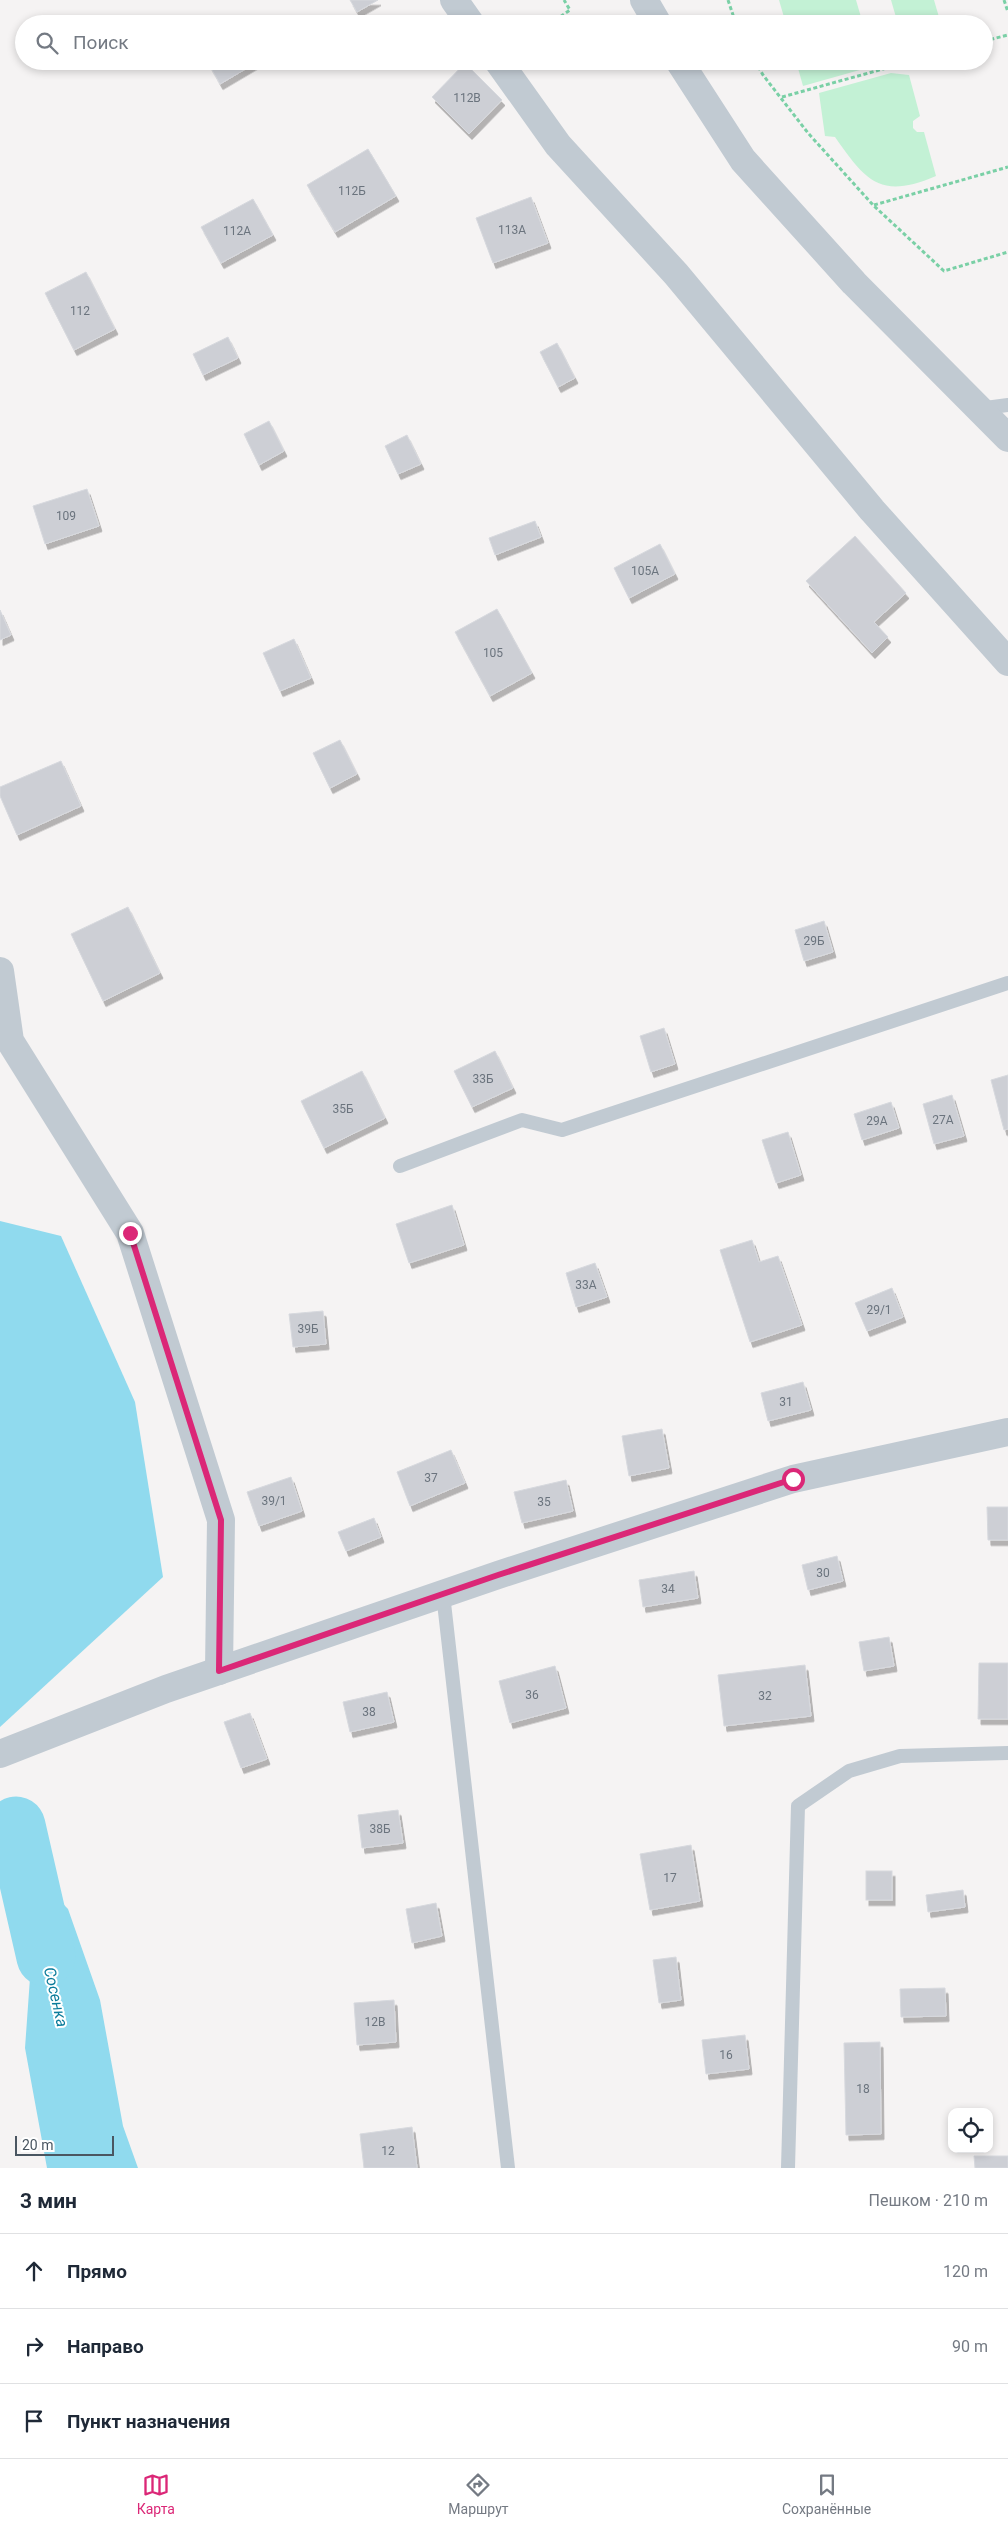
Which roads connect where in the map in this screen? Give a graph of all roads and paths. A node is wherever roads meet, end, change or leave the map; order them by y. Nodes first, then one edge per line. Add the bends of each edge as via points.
1 (454, 0) edge
2 (564, 0) edge
3 (644, 0) edge
4 (728, 0) edge
5 (1004, 0) edge
6 (1008, 12) edge
7 (465, 15) edge
8 (563, 15) edge
9 (653, 15) edge
10 (733, 15) edge
11 (1008, 35) edge
12 (993, 39) edge
13 (504, 70) edge
14 (685, 70) edge
15 (760, 70) edge
16 (880, 70) edge
17 (782, 97) junction
18 (1008, 167) edge
19 (873, 205) junction
20 (1008, 252) edge
21 (1008, 405) edge
22 (978, 409) junction
23 (1008, 438) edge
24 (1008, 662) edge
25 (0, 971) edge
26 (1008, 983) edge
27 (400, 1166) dead end
28 (1008, 1432) edge
29 (443, 1594) junction
30 (219, 1671) junction
31 (1008, 1753) edge
32 (0, 1754) edge
33 (508, 2168) edge
34 (788, 2168) edge

1 - 7 street
2 - 8 path via 570,10
3 - 9 street
4 - 10 path
5 - 6 path
11 - 12 path
13 - 24 street via 558,145 676,274 872,510
14 - 22 street via 743,160 854,283
15 - 17 path
16 - 17 path
17 - 19 path via 808,133
18 - 19 path
19 - 20 path via 944,271
21 - 22 lane
22 - 23 street
25 - 30 street via 10,1041 130,1233 221,1520
26 - 27 lane via 562,1130 522,1120
28 - 29 street via 793,1479
29 - 30 street
29 - 33 lane
30 - 32 street
31 - 34 lane via 900,1756 849,1771 798,1806

